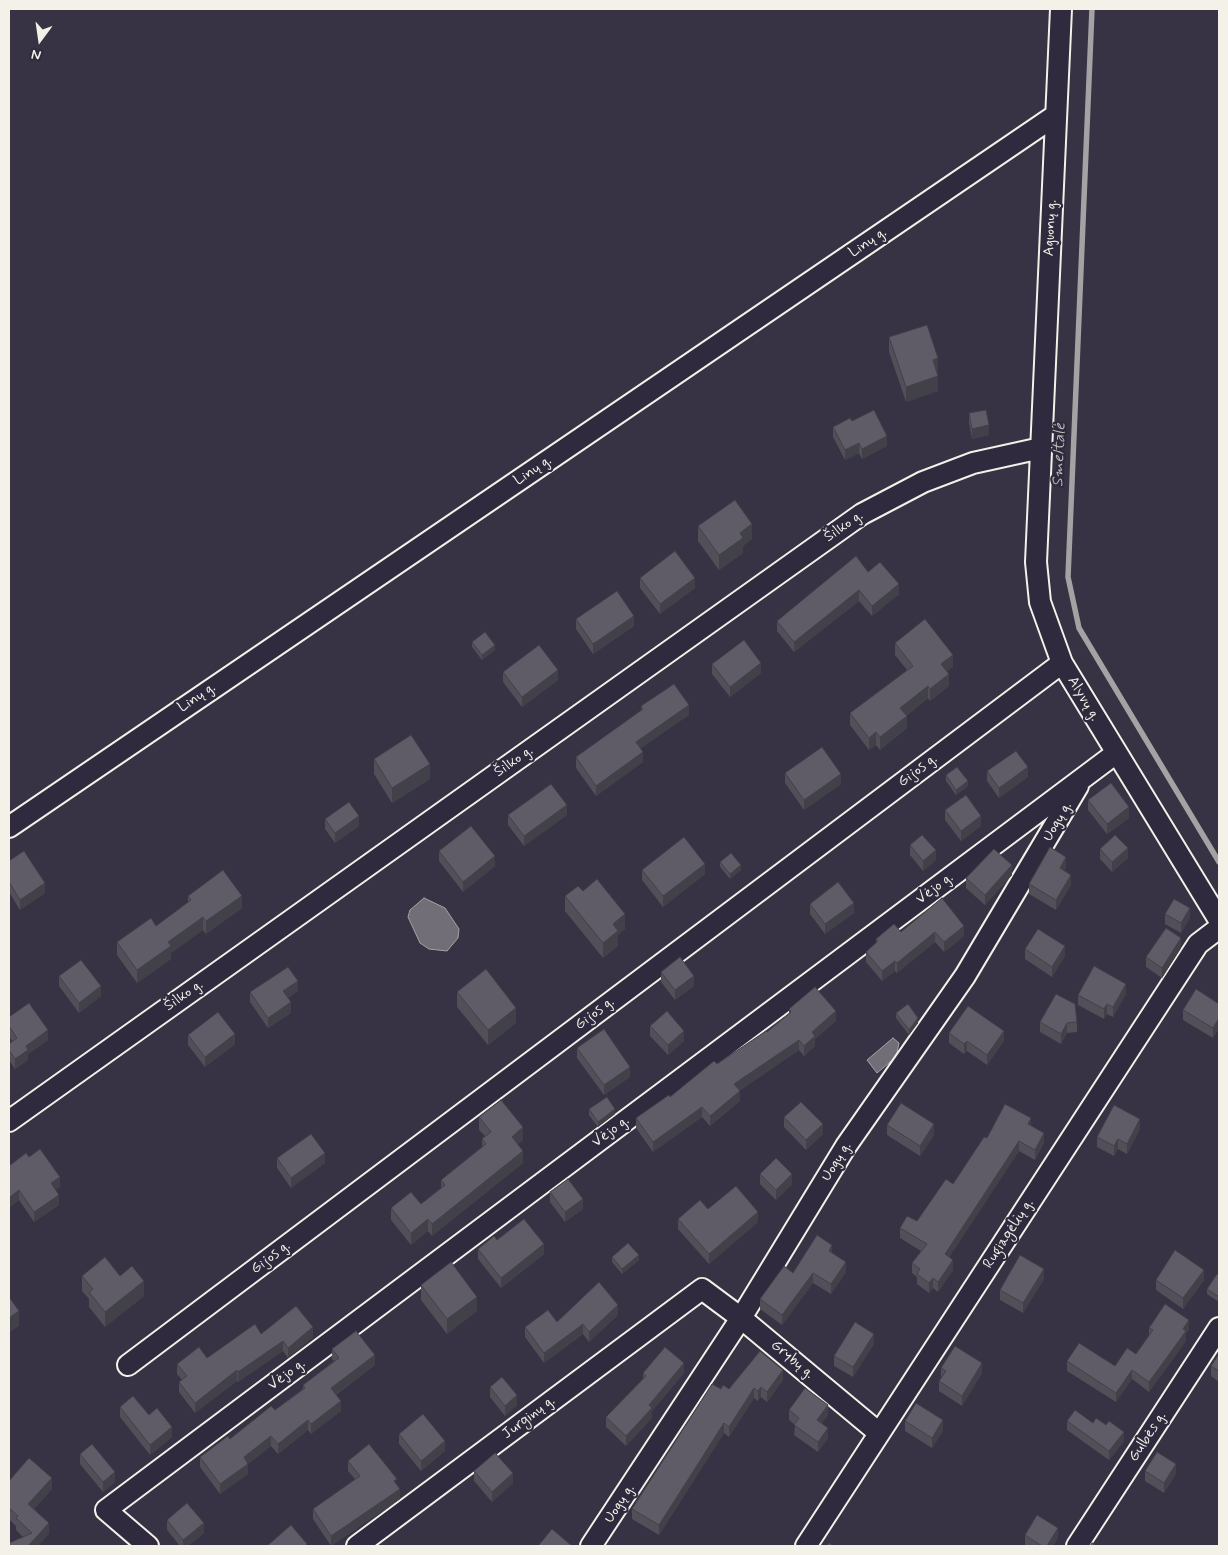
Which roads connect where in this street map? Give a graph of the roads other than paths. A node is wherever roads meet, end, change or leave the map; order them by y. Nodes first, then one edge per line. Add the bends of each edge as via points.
1 (1061, 9) edge
2 (1056, 115) junction
3 (1041, 448) junction
4 (1062, 663) junction
5 (1115, 754) junction
6 (1083, 778) junction
7 (9, 827) edge
8 (1219, 920) edge
9 (1219, 928) edge
10 (9, 1121) edge
11 (702, 1289) joint
12 (741, 1318) junction
13 (1219, 1328) edge
14 (128, 1365) dead end
15 (879, 1433) junction
16 (148, 1546) edge
17 (357, 1546) edge
18 (592, 1546) edge
19 (806, 1546) edge
20 (1077, 1546) edge

1 - 2 street, Aguonų g.
2 - 3 street, Aguonų g.
2 - 7 street, Linų g.
3 - 4 street, Alyvų g. via 1036,562 1040,602
3 - 10 street, Šilko g. via 973,463 931,478 862,514
4 - 5 street, Alyvų g.
4 - 14 street, Gijos g.
5 - 6 street, Vėjo g.
5 - 8 street, Alyvų g.
6 - 12 street, Uogų g. via 965,976 846,1146
6 - 16 street, Vėjo g. via 106,1510
9 - 15 street, Rugiagėlių g. via 1198,944
11 - 12 street, Grybų g.
11 - 17 street, Jurginų g.
12 - 15 street, Grybų g.
12 - 18 street, Uogų g.
13 - 20 street, Gulbės g.
15 - 19 street, Rugiagėlių g.

